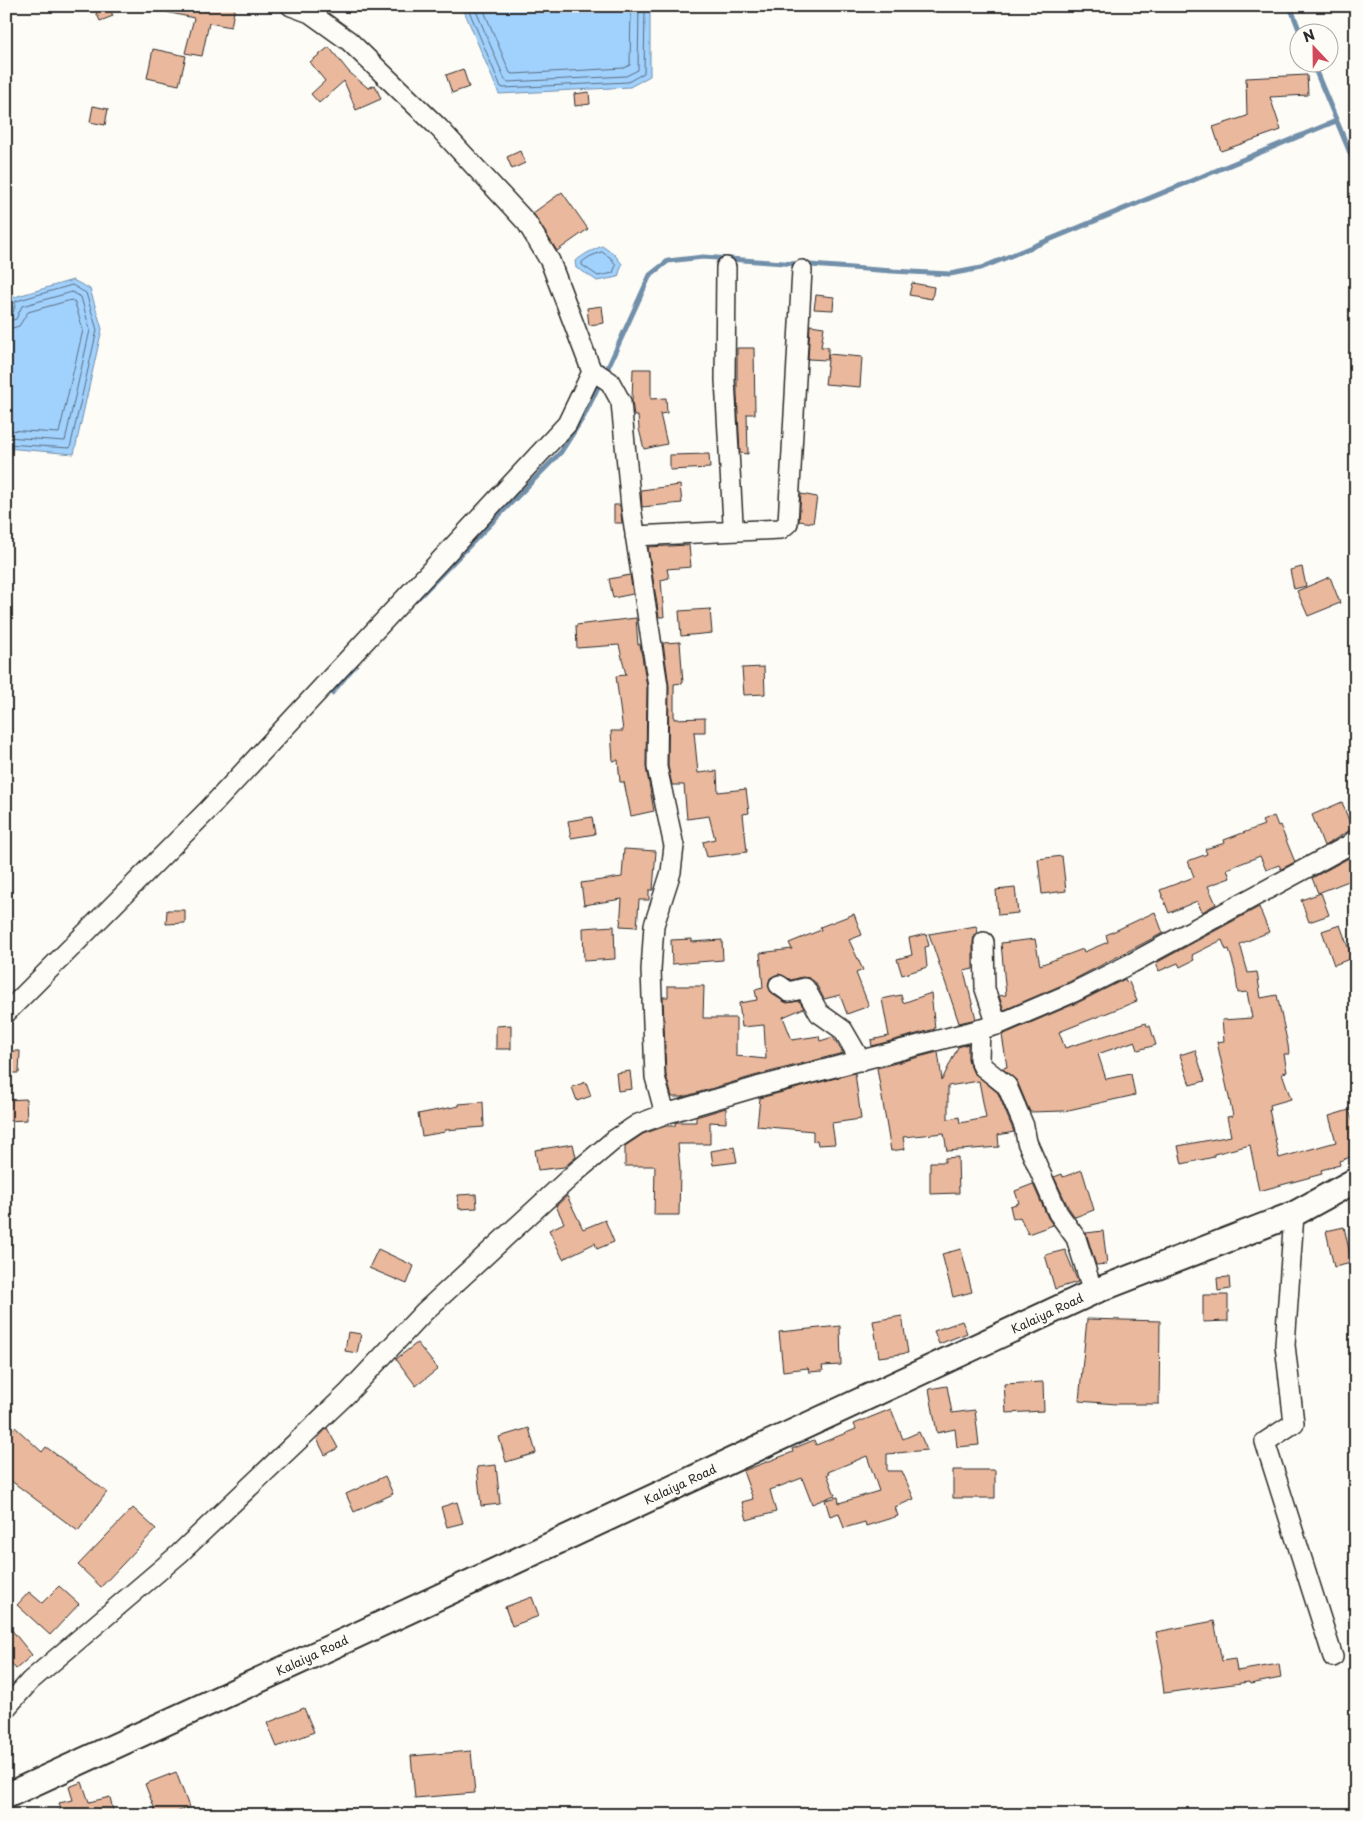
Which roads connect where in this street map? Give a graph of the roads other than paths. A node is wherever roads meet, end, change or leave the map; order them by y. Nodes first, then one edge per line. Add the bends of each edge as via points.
1 (291, 6) edge
2 (726, 267) dead end
3 (802, 270) dead end
4 (600, 376) junction
5 (729, 531) junction
6 (635, 536) junction
7 (1356, 839) edge
8 (984, 942) dead end
9 (779, 985) dead end
10 (6, 1013) edge
11 (988, 1027) junction
12 (861, 1061) junction
13 (665, 1114) junction
14 (1356, 1180) edge
15 (1294, 1214) junction
16 (1092, 1292) junction
17 (1333, 1657) dead end
18 (6, 1708) edge
19 (6, 1796) edge

1 - 4 street via 310,13 349,41 439,128 527,223 550,262
2 - 5 street via 725,380 733,523
3 - 5 street via 788,523 782,529
4 - 6 street via 621,402
4 - 10 street via 567,424 208,810
5 - 6 street
6 - 13 street via 658,686 657,767 674,846 672,872 654,925 652,970 655,1077
7 - 11 street via 1132,963 1074,992
8 - 11 street
9 - 12 street via 789,992 805,988 819,1013 843,1030
11 - 12 street
11 - 16 street via 979,1058 983,1067 1007,1086 1058,1213 1076,1238
12 - 13 street
13 - 18 street via 638,1124 576,1172 424,1312 347,1394 178,1554 30,1681
14 - 15 main road, Kalaiya Road
15 - 16 main road, Kalaiya Road
15 - 17 street via 1285,1345 1294,1423 1265,1442
16 - 19 main road, Kalaiya Road

